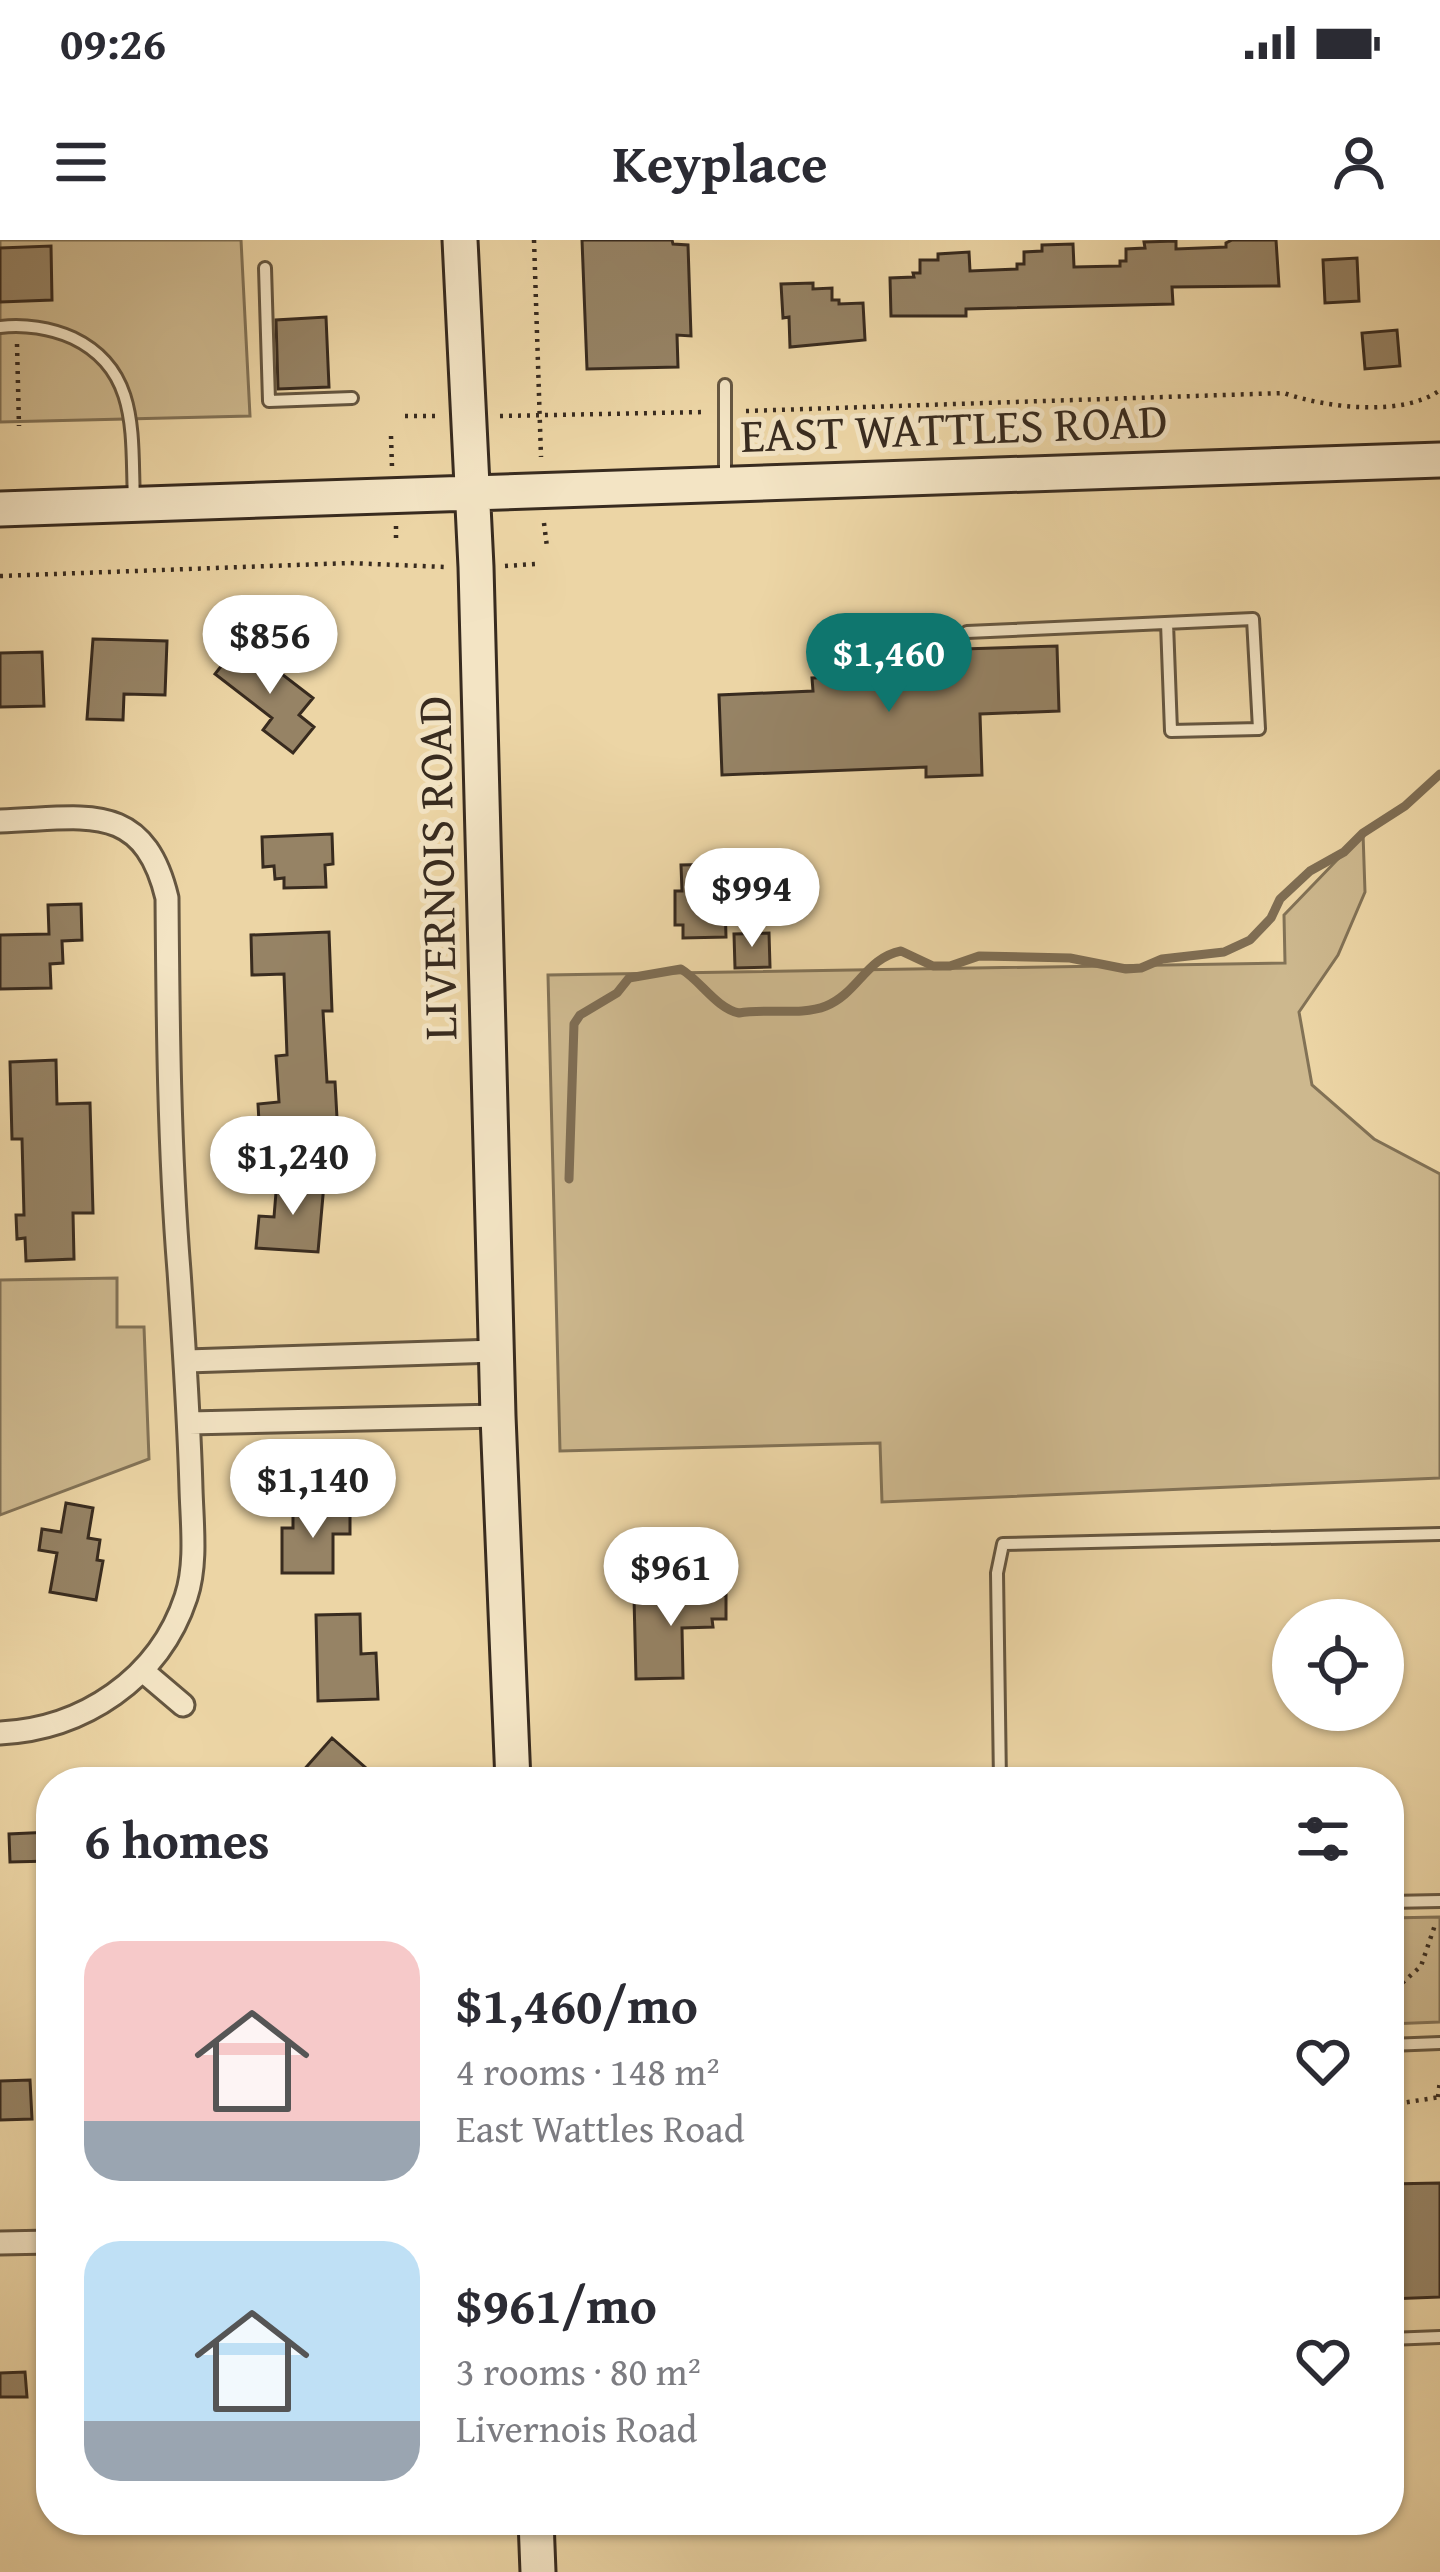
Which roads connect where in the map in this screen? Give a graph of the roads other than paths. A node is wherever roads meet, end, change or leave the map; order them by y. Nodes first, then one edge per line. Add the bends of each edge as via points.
1 (460, 240) edge
2 (265, 268) dead end
3 (0, 327) edge
4 (724, 385) dead end
5 (352, 398) dead end
6 (1440, 460) edge
7 (725, 482) junction
8 (472, 492) junction
9 (134, 504) junction
10 (0, 509) edge
11 (1167, 623) junction
12 (967, 632) dead end
13 (0, 821) edge
14 (496, 1351) junction
15 (187, 1361) junction
16 (498, 1416) junction
17 (189, 1424) junction
18 (1440, 1534) edge
19 (142, 1671) junction
20 (183, 1705) dead end
21 (0, 1733) edge
22 (512, 1767) edge
23 (1000, 1767) edge
24 (1440, 1901) edge
25 (1404, 1902) edge
26 (1440, 2043) edge
27 (1404, 2044) edge
28 (36, 2242) edge
29 (0, 2243) edge
30 (1440, 2337) edge
31 (1404, 2338) edge
32 (537, 2535) edge
33 (538, 2572) edge

1 - 8 main road, LIVERNOIS ROAD
2 - 5 lane via 269,400
3 - 9 lane via 60,332 115,370 130,415
4 - 7 lane
6 - 7 main road, EAST WATTLES ROAD
7 - 8 main road, EAST WATTLES ROAD
8 - 9 main road, EAST WATTLES ROAD
8 - 14 main road, LIVERNOIS ROAD
9 - 10 main road, EAST WATTLES ROAD
11 - 11 lane via 1253,619 1258,729 1171,730
11 - 12 lane
13 - 15 street via 104,821 141,838 159,868
14 - 15 street
14 - 16 main road, LIVERNOIS ROAD
15 - 17 street
16 - 17 street
16 - 22 main road, LIVERNOIS ROAD
17 - 19 street via 188,1593
18 - 23 lane via 1003,1544
19 - 20 street
19 - 21 street via 57,1726
24 - 25 lane
26 - 27 lane
28 - 29 street
30 - 31 lane
32 - 33 main road

